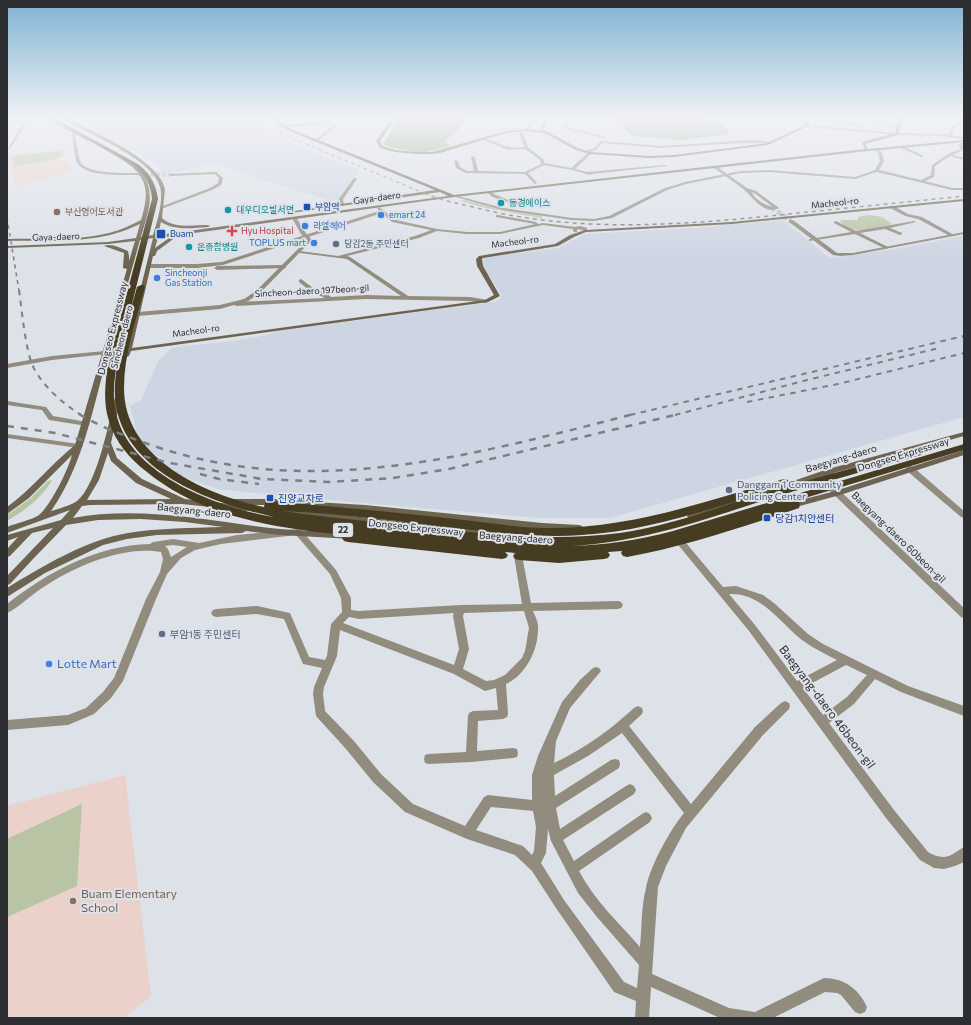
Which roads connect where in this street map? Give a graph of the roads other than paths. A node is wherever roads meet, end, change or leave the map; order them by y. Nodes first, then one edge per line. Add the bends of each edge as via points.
1 (80, 165) edge
2 (132, 165) edge
3 (136, 165) edge
4 (143, 165) edge
5 (145, 165) edge
6 (375, 165) edge
7 (457, 165) edge
8 (475, 165) edge
9 (541, 165) edge
10 (549, 165) edge
11 (575, 165) edge
12 (662, 165) edge
13 (709, 165) edge
14 (732, 165) edge
15 (880, 165) edge
16 (935, 165) edge
17 (715, 167) junction
18 (572, 168) junction
19 (877, 171) junction
20 (476, 172) junction
21 (526, 173) junction
22 (587, 173) junction
23 (138, 174) tunnel mouth
24 (726, 174) junction
25 (170, 175) tunnel mouth
26 (596, 177) junction
27 (355, 179) dead end
28 (920, 182) junction
29 (535, 183) junction
30 (428, 186) junction
31 (746, 189) junction
32 (964, 189) edge
33 (7, 190) edge
34 (12, 190) dead end
35 (477, 190) junction
36 (441, 191) junction
37 (458, 191) junction
38 (490, 192) junction
39 (447, 193) junction
40 (454, 196) junction
41 (416, 198) junction
42 (964, 200) edge
43 (512, 202) dead end
44 (342, 205) junction
45 (377, 206) junction
46 (892, 206) junction
47 (162, 207) junction
48 (771, 207) tunnel mouth
49 (383, 214) junction
50 (498, 216) dead end
51 (160, 218) junction
52 (294, 218) junction
53 (788, 219) junction
54 (143, 221) junction
55 (836, 222) dead end
56 (914, 222) dead end
57 (543, 224) junction
58 (208, 226) junction
59 (885, 227) junction
60 (437, 230) junction
61 (581, 230) junction
62 (856, 232) junction
63 (964, 233) edge
64 (181, 234) junction
65 (900, 234) dead end
66 (155, 235) junction
67 (952, 235) junction
68 (306, 236) junction
69 (138, 237) junction
70 (89, 239) junction
71 (310, 240) junction
72 (815, 240) junction
73 (7, 241) edge
74 (82, 244) junction
75 (7, 248) edge
76 (886, 248) junction
77 (300, 252) junction
78 (338, 257) junction
79 (150, 259) junction
80 (149, 266) junction
81 (197, 266) junction
82 (284, 267) junction
83 (128, 274) junction
84 (301, 281) dead end
85 (407, 297) junction
86 (330, 299) junction
87 (486, 301) junction
88 (236, 304) junction
89 (138, 314) junction
90 (129, 350) junction
91 (105, 353) junction
92 (7, 366) edge
93 (7, 403) edge
94 (86, 424) junction
95 (964, 434) edge
96 (7, 436) edge
97 (964, 440) edge
98 (107, 442) junction
99 (79, 446) junction
100 (964, 447) edge
101 (964, 452) edge
102 (911, 466) junction
103 (831, 471) junction
104 (822, 479) junction
105 (790, 485) junction
106 (837, 492) junction
107 (805, 501) junction
108 (184, 502) junction
109 (79, 504) junction
110 (724, 505) junction
111 (7, 511) edge
112 (964, 515) edge
113 (41, 518) junction
114 (65, 522) junction
115 (7, 530) edge
116 (32, 530) junction
117 (272, 531) junction
118 (298, 532) junction
119 (7, 538) edge
120 (678, 539) junction
121 (146, 546) junction
122 (199, 546) junction
123 (517, 550) junction
124 (7, 554) edge
125 (164, 572) junction
126 (7, 582) edge
127 (723, 591) junction
128 (7, 593) edge
129 (618, 605) dead end
130 (527, 607) junction
131 (7, 609) edge
132 (460, 610) junction
133 (216, 613) dead end
134 (347, 613) junction
135 (964, 614) edge
136 (336, 624) junction
137 (846, 660) junction
138 (328, 665) junction
139 (457, 671) junction
140 (596, 671) dead end
141 (873, 674) junction
142 (501, 682) junction
143 (795, 687) junction
144 (785, 706) dead end
145 (638, 710) dead end
146 (964, 711) edge
147 (822, 722) junction
148 (7, 725) edge
149 (622, 726) junction
150 (553, 734) junction
151 (513, 753) dead end
152 (471, 757) junction
153 (429, 758) dead end
154 (615, 764) dead end
155 (548, 772) junction
156 (630, 790) dead end
157 (550, 805) junction
158 (538, 806) junction
159 (691, 813) junction
160 (646, 818) dead end
161 (467, 833) junction
162 (556, 838) junction
163 (964, 853) edge
164 (533, 864) junction
165 (572, 869) junction
166 (645, 962) junction
167 (644, 977) junction
168 (643, 997) junction
169 (860, 1007) dead end
170 (642, 1018) edge
171 (752, 1018) edge
172 (758, 1018) edge

1 - 23 street via 108,173
2 - 54 main road, Sincheon-daero via 146,182 149,192
3 - 102 highway, Dongseo Expressway / 22 via 151,180 155,199 114,356 109,401 114,421 127,447 135,456 160,479 212,505 290,524 503,548 587,549 626,546 661,538
4 - 104 highway, Dongseo Expressway / 22 via 157,180 161,190 160,207 120,370 118,392 124,419 146,454 174,477 192,486 235,504 279,514 461,535 560,542 621,537 653,531
5 - 47 main road, Sincheon-daero via 160,179
6 - 30 main road
7 - 20 street via 462,171
8 - 20 street
9 - 21 street
10 - 18 street
11 - 18 street
12 - 22 street via 664,166
13 - 26 main road, Gaya-daero
14 - 17 main road, Gaya-daero
15 - 19 street
16 - 28 street via 933,176
17 - 24 street
17 - 38 main road, Gaya-daero
18 - 22 street
19 - 24 street via 855,178 756,170
19 - 28 street
20 - 21 street
21 - 29 street
22 - 26 street
24 - 31 street
24 - 40 street via 666,189 610,217 594,220 503,208
25 - 47 street via 216,173 221,178 220,184 211,189
26 - 29 main road, Gaya-daero
27 - 44 street via 341,199
28 - 32 street
29 - 35 main road, Gaya-daero
30 - 36 main road
30 - 37 main road
30 - 41 main road via 426,191
31 - 31 street via 770,208 777,208 755,192
31 - 48 street
33 - 34 street
35 - 37 main road
35 - 39 main road, Gaya-daero
36 - 37 main road
36 - 39 main road
36 - 41 main road
38 - 40 main road, Gaya-daero
38 - 43 street
39 - 40 main road
39 - 41 main road, Gaya-daero
40 - 41 main road, Gaya-daero
41 - 44 main road, Gaya-daero
41 - 45 main road, Gaya-daero
42 - 46 main road, Macheol-ro
44 - 58 main road, Gaya-daero
45 - 49 street
45 - 52 main road, Gaya-daero
46 - 53 main road, Macheol-ro
46 - 67 street
47 - 51 main road, Sincheon-daero
49 - 60 street via 394,221
49 - 68 street
49 - 71 street
50 - 57 street
51 - 58 main road via 174,225
51 - 66 main road, Sincheon-daero
52 - 64 main road, Gaya-daero
52 - 68 street
53 - 61 main road, Macheol-ro
53 - 72 street
54 - 69 main road, Sincheon-daero
54 - 70 main road via 107,236
55 - 62 street
56 - 59 street
57 - 60 street via 487,234
57 - 61 street
58 - 66 main road, Gaya-daero
59 - 62 street
59 - 65 street
60 - 78 street
61 - 87 main road, Macheol-ro via 556,245 481,257 480,266 496,296
62 - 72 street
62 - 76 street
63 - 67 street
64 - 66 main road, Gaya-daero
64 - 79 main road via 155,250
66 - 69 main road, Gaya-daero
66 - 79 main road, Sincheon-daero
67 - 76 street
68 - 71 street
68 - 81 street via 224,263
69 - 70 main road, Gaya-daero
69 - 74 main road, Gaya-daero
69 - 83 main road, Sincheon-daero
70 - 73 main road, Gaya-daero
71 - 77 street
72 - 76 street via 835,254 845,255
74 - 75 main road
74 - 83 main road via 114,247 126,252
77 - 78 street
77 - 82 street
78 - 85 street via 348,258
79 - 80 main road, Sincheon-daero
80 - 81 street
80 - 89 main road, Sincheon-daero
81 - 82 street via 208,269
82 - 88 street via 258,292
83 - 91 main road, Sincheon-daero
84 - 86 street via 311,290
85 - 86 street, Sincheon-daero 197beon-gil
85 - 87 street, Sincheon-daero 197beon-gil
86 - 88 street, Sincheon-daero 197beon-gil
87 - 90 main road, Macheol-ro
88 - 89 street, Sincheon-daero 197beon-gil
89 - 90 main road, Sincheon-daero
90 - 91 main road, Macheol-ro
90 - 98 main road, Sincheon-daero
91 - 92 street via 52,358
91 - 94 main road, Sincheon-daero
93 - 94 street via 44,408 51,418
94 - 99 main road, Sincheon-daero
95 - 103 main road, Baegyang-daero
96 - 99 street
97 - 104 highway, Dongseo Expressway / 22
98 - 108 main road via 114,459 139,480
98 - 109 main road, Sincheon-daero via 95,478
99 - 111 main road via 65,456 30,493
99 - 113 main road, Sincheon-daero via 67,480
100 - 102 highway, Dongseo Expressway / 22
101 - 102 main road, Baegyang-daero
102 - 106 main road, Baegyang-daero
102 - 112 street
102 - 118 highway via 747,522 664,546 588,557 559,558 475,553
103 - 105 main road, Baegyang-daero
103 - 106 street, Baegyang-daero 60beon-gil via 827,482
104 - 108 highway via 799,479 661,519 590,531 520,530 281,506
105 - 107 main road via 806,491 809,496
105 - 110 main road, Baegyang-daero
106 - 107 main road, Baegyang-daero
106 - 135 street, Baegyang-daero 60beon-gil
107 - 120 main road, Baegyang-daero
108 - 109 main road, Baegyang-daero via 106,501
108 - 110 main road, Baegyang-daero via 282,502 584,528 619,526
108 - 110 main road, Baegyang-daero via 506,536 554,538 638,532 668,525
109 - 113 main road, Baegyang-daero
109 - 114 main road, Sincheon-daero
113 - 115 main road, Baegyang-daero
113 - 116 main road, Sincheon-daero
114 - 116 main road, Baegyang-daero
114 - 117 main road, Baegyang-daero via 98,517 160,517
114 - 126 main road, Sincheon-daero via 38,547
116 - 119 main road, Baegyang-daero
116 - 124 main road, Sincheon-daero
117 - 118 main road, Baegyang-daero
117 - 128 main road via 190,530 127,536 101,543 48,568
118 - 122 street
118 - 123 main road, Baegyang-daero
118 - 134 street via 333,572 346,598
120 - 123 main road, Baegyang-daero via 644,547 596,551
120 - 127 street, Baegyang-daero 46beon-gil
121 - 122 street via 173,542
121 - 125 street via 164,549 167,554
121 - 131 street via 130,548 74,567 50,578
122 - 125 street via 180,555
123 - 130 street
125 - 148 street via 118,681 107,695 90,711 68,720
127 - 137 street via 736,590 760,598 805,637
127 - 143 street, Baegyang-daero 46beon-gil
129 - 130 street
130 - 132 street
130 - 142 street via 534,628 530,651 509,678
132 - 134 street via 359,615
132 - 139 street via 458,616 464,649
133 - 138 street via 256,610 287,616 306,661
134 - 136 street
136 - 138 street via 332,656
136 - 139 street
137 - 141 street
137 - 143 street
138 - 161 street via 319,687 320,713 377,778 409,808
139 - 142 street via 485,686
140 - 150 street via 566,705
141 - 146 street
141 - 147 street via 865,686 842,708
142 - 152 street via 503,714 473,716
143 - 147 street, Baegyang-daero 46beon-gil
144 - 159 street via 759,732
145 - 149 street
147 - 163 street, Baegyang-daero 46beon-gil via 924,856 939,864 953,862
149 - 155 street via 566,764
149 - 159 street
150 - 155 street
150 - 158 street via 538,775
151 - 152 street
152 - 153 street
154 - 157 street
155 - 157 street
156 - 162 street
157 - 162 street
158 - 161 street via 488,801
158 - 164 street via 542,827 540,853
159 - 166 street via 666,853 652,887
160 - 165 street
161 - 164 street via 518,850
162 - 165 street
164 - 168 street via 619,987
165 - 166 street via 582,889
166 - 167 street
167 - 168 street
167 - 171 street via 729,1015
168 - 170 street
169 - 172 street via 845,988 834,984 824,985

